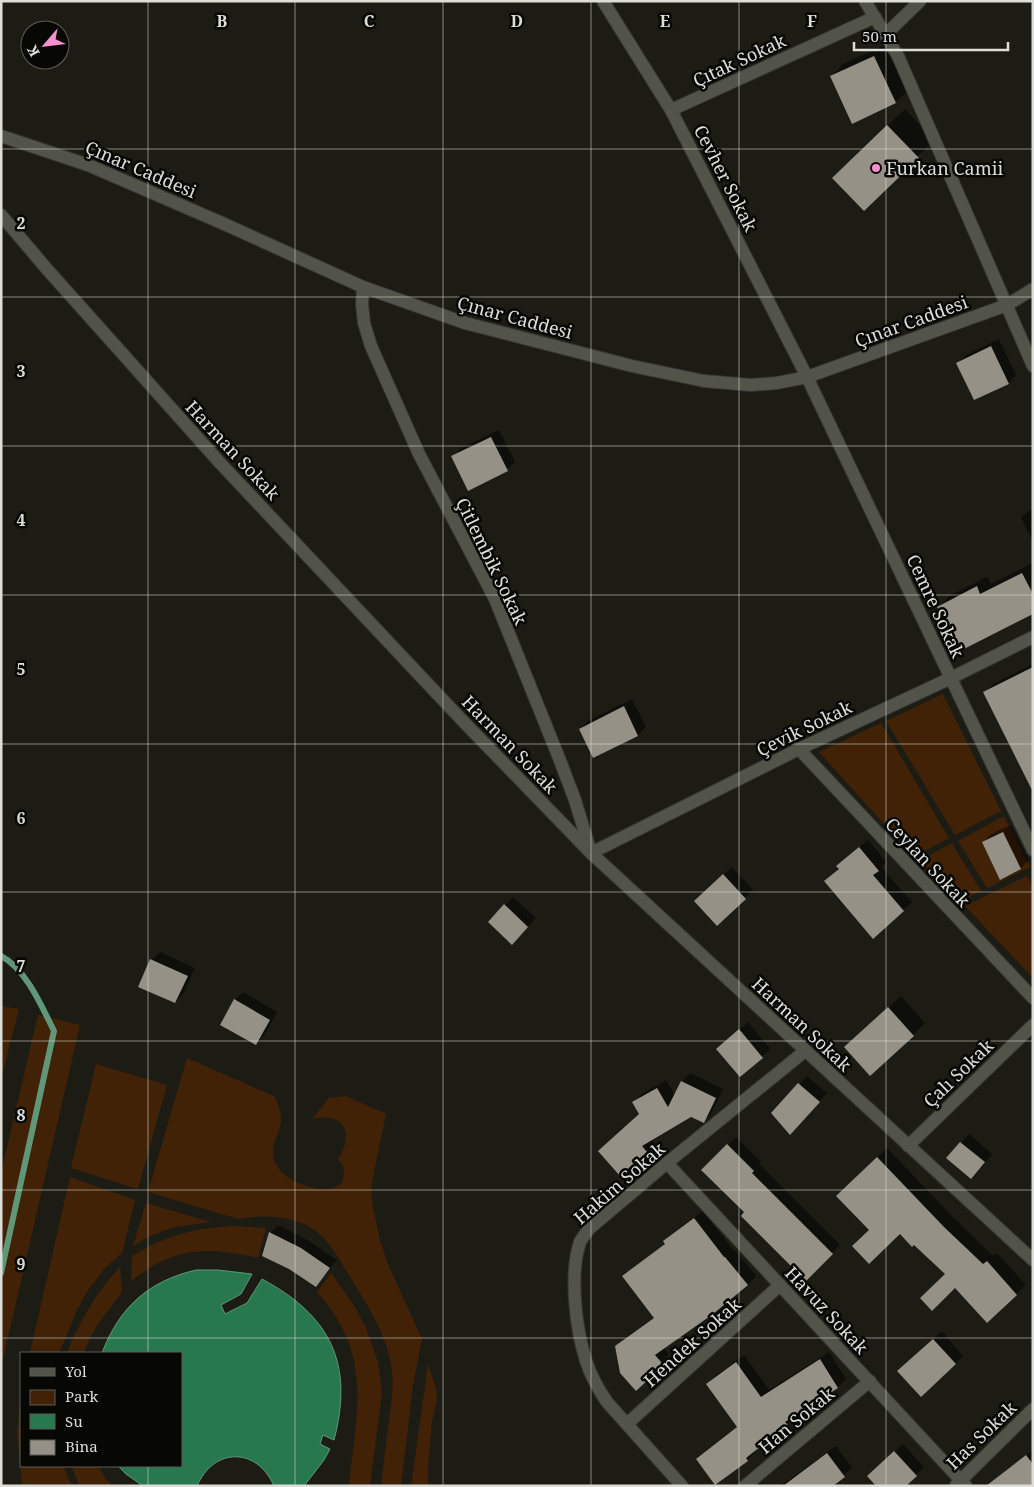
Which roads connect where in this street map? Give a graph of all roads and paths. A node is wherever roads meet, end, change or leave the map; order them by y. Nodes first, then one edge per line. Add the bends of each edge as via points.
1 (603, 1) edge
2 (865, 1) edge
3 (920, 1) edge
4 (875, 17) junction
5 (886, 34) junction
6 (671, 110) junction
7 (1, 136) edge
8 (1, 215) edge
9 (363, 287) junction
10 (1033, 289) edge
11 (1008, 305) junction
12 (1033, 366) edge
13 (807, 376) junction
14 (1033, 637) edge
15 (951, 678) junction
16 (799, 749) junction
17 (1033, 850) edge
18 (592, 853) junction
19 (1033, 998) edge
20 (1033, 1024) edge
21 (805, 1052) junction
22 (908, 1146) junction
23 (667, 1163) junction
24 (1033, 1260) edge
25 (780, 1285) junction
26 (870, 1381) junction
27 (1033, 1410) edge
28 (627, 1424) junction
29 (961, 1484) edge
30 (682, 1486) edge
31 (745, 1486) edge

1 - 6 street, Cevher Sokak
2 - 4 street
3 - 5 street
4 - 5 street
4 - 6 street, Çıtak Sokak
5 - 11 street
6 - 13 street, Cevher Sokak
7 - 9 street, Çınar Caddesi via 88,165
8 - 18 street, Harman Sokak via 221,464
9 - 13 street, Çınar Caddesi via 465,323 704,381 751,385
9 - 18 street, Çitlembik Sokak via 364,323 371,346 419,454 495,599 556,750
10 - 11 street, Çınar Caddesi
11 - 12 street
11 - 13 street, Çınar Caddesi
13 - 15 street, Cemre Sokak
14 - 15 street, Çevik Sokak
15 - 16 street, Çevik Sokak
15 - 17 street, Cemre Sokak
16 - 18 street, Çevik Sokak
16 - 19 street, Ceylan Sokak
18 - 21 street, Harman Sokak
20 - 22 street, Çalı Sokak
21 - 22 street, Harman Sokak
21 - 23 street, Hakim Sokak
22 - 24 street, Harman Sokak
23 - 25 street, Havuz Sokak
23 - 28 street, Hakim Sokak via 588,1229 580,1241 577,1257 576,1307 586,1363 607,1402
25 - 26 street, Havuz Sokak
25 - 28 street, Hendek Sokak
26 - 29 street, Havuz Sokak
26 - 31 street, Han Sokak
27 - 29 street, Has Sokak
28 - 30 street, Hakim Sokak

